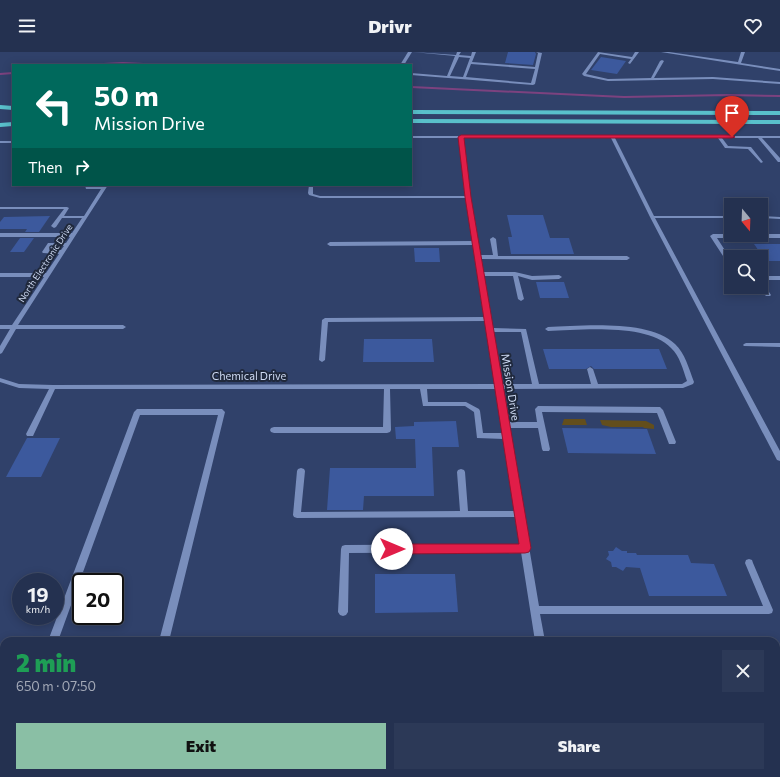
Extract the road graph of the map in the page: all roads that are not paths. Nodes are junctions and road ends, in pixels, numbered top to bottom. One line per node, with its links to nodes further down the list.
1 (410, 52): 14 (street)
2 (415, 52): 9 (street)
3 (474, 52): 10 (street)
4 (538, 52): 17 (street)
5 (600, 52): 11 (street); 22 (street)
6 (637, 52): 11 (street)
7 (664, 52): 16 (street)
8 (743, 52): 16 (street)
9 (458, 54): 10 (street); 20 (street)
10 (473, 57): 13 (street)
11 (633, 58): 15 (street)
12 (662, 61): 22 (street)
13 (470, 63): 17 (street); 21 (street)
14 (403, 64)
15 (630, 64)
16 (739, 64): 18 (street)
17 (536, 68): 21 (street)
18 (780, 70)
19 (412, 74): 20 (street)
20 (448, 77): 21 (street)
21 (464, 78)
22 (652, 79): 23 (street)
23 (780, 82)
24 (0, 107): 25 (highway)
25 (12, 108)
26 (0, 112): 27 (highway)
27 (12, 112)
28 (412, 112): 29 (highway)
29 (780, 113)
30 (0, 121): 31 (highway)
31 (12, 121)
32 (412, 122): 33 (highway)
33 (780, 122)
34 (12, 124): 35 (highway)
35 (0, 125)
36 (412, 137): 37 (street)
37 (461, 137): 38 (street); 49 (street, Mission Drive)
38 (612, 137): 39 (street); 53 (street)
39 (719, 137): 40 (street); 45 (street)
40 (759, 137): 41 (street); 44 (street)
41 (780, 137)
42 (0, 142): 43 (street)
43 (12, 142)
44 (780, 160)
45 (761, 162)
46 (87, 186): 48 (street)
47 (312, 186): 49 (street)
48 (105, 187): 52 (street, North Electronic Drive)
49 (468, 197): 62 (street, Mission Drive)
50 (0, 208): 51 (street)
51 (61, 217): 52 (street); 57 (street)
52 (85, 217): 59 (street, North Electronic Drive)
53 (652, 217): 54 (street); 103 (street)
54 (724, 217)
55 (768, 217): 56 (street)
56 (780, 218)
57 (54, 226)
58 (0, 235): 59 (street)
59 (74, 235): 64 (street, North Electronic Drive)
60 (780, 236): 66 (street)
61 (493, 239): 68 (street)
62 (476, 243): 63 (street); 67 (street, Mission Drive)
63 (330, 244)
64 (68, 245): 65 (street, North Electronic Drive); 65 (street)
65 (63, 252): 73 (street, North Electronic Drive)
66 (724, 253)
67 (478, 257): 68 (street); 70 (street, Mission Drive)
68 (496, 257): 69 (street)
69 (628, 258)
70 (481, 274): 71 (street); 78 (street, Mission Drive)
71 (515, 274): 74 (street); 77 (street)
72 (0, 275): 73 (street)
73 (48, 275): 80 (street, North Electronic Drive)
74 (559, 278)
75 (768, 278): 76 (street)
76 (780, 278)
77 (521, 299)
78 (488, 320): 83 (street, Mission Drive); 87 (street)
79 (0, 327): 80 (street)
80 (14, 327): 81 (street); 86 (street, North Electronic Drive)
81 (123, 327)
82 (548, 329): 94 (street, Chemical Drive)
83 (490, 330): 92 (street, Mission Drive); 93 (street)
84 (746, 345): 85 (street)
85 (780, 345)
86 (0, 352)
87 (322, 360)
88 (590, 369): 94 (street)
89 (0, 380): 95 (street, Chemical Drive)
90 (387, 386): 91 (street, Chemical Drive); 95 (street, Chemical Drive); 98 (street)
91 (424, 386): 92 (street, Chemical Drive); 100 (street)
92 (499, 386): 93 (street, Chemical Drive); 96 (street, Mission Drive)
93 (536, 386): 94 (street, Chemical Drive)
94 (595, 386)
95 (53, 387): 99 (street)
96 (505, 425): 97 (street); 100 (street, Mission Drive)
97 (541, 425): 101 (street); 102 (street)
98 (274, 430)
99 (30, 434)
100 (507, 436): 106 (street, Mission Drive)
101 (672, 442)
102 (546, 449)
103 (780, 458)
104 (302, 471): 107 (street)
105 (461, 472): 107 (street)
106 (520, 514): 107 (street); 108 (street, Mission Drive)
107 (464, 515)
108 (525, 548): 110 (street, Mission Drive); 111 (street)
109 (749, 563): 110 (street)
110 (535, 610): 114 (street, Mission Drive)
111 (343, 612)
112 (54, 637): 113 (street)
113 (165, 637)
114 (539, 637)

